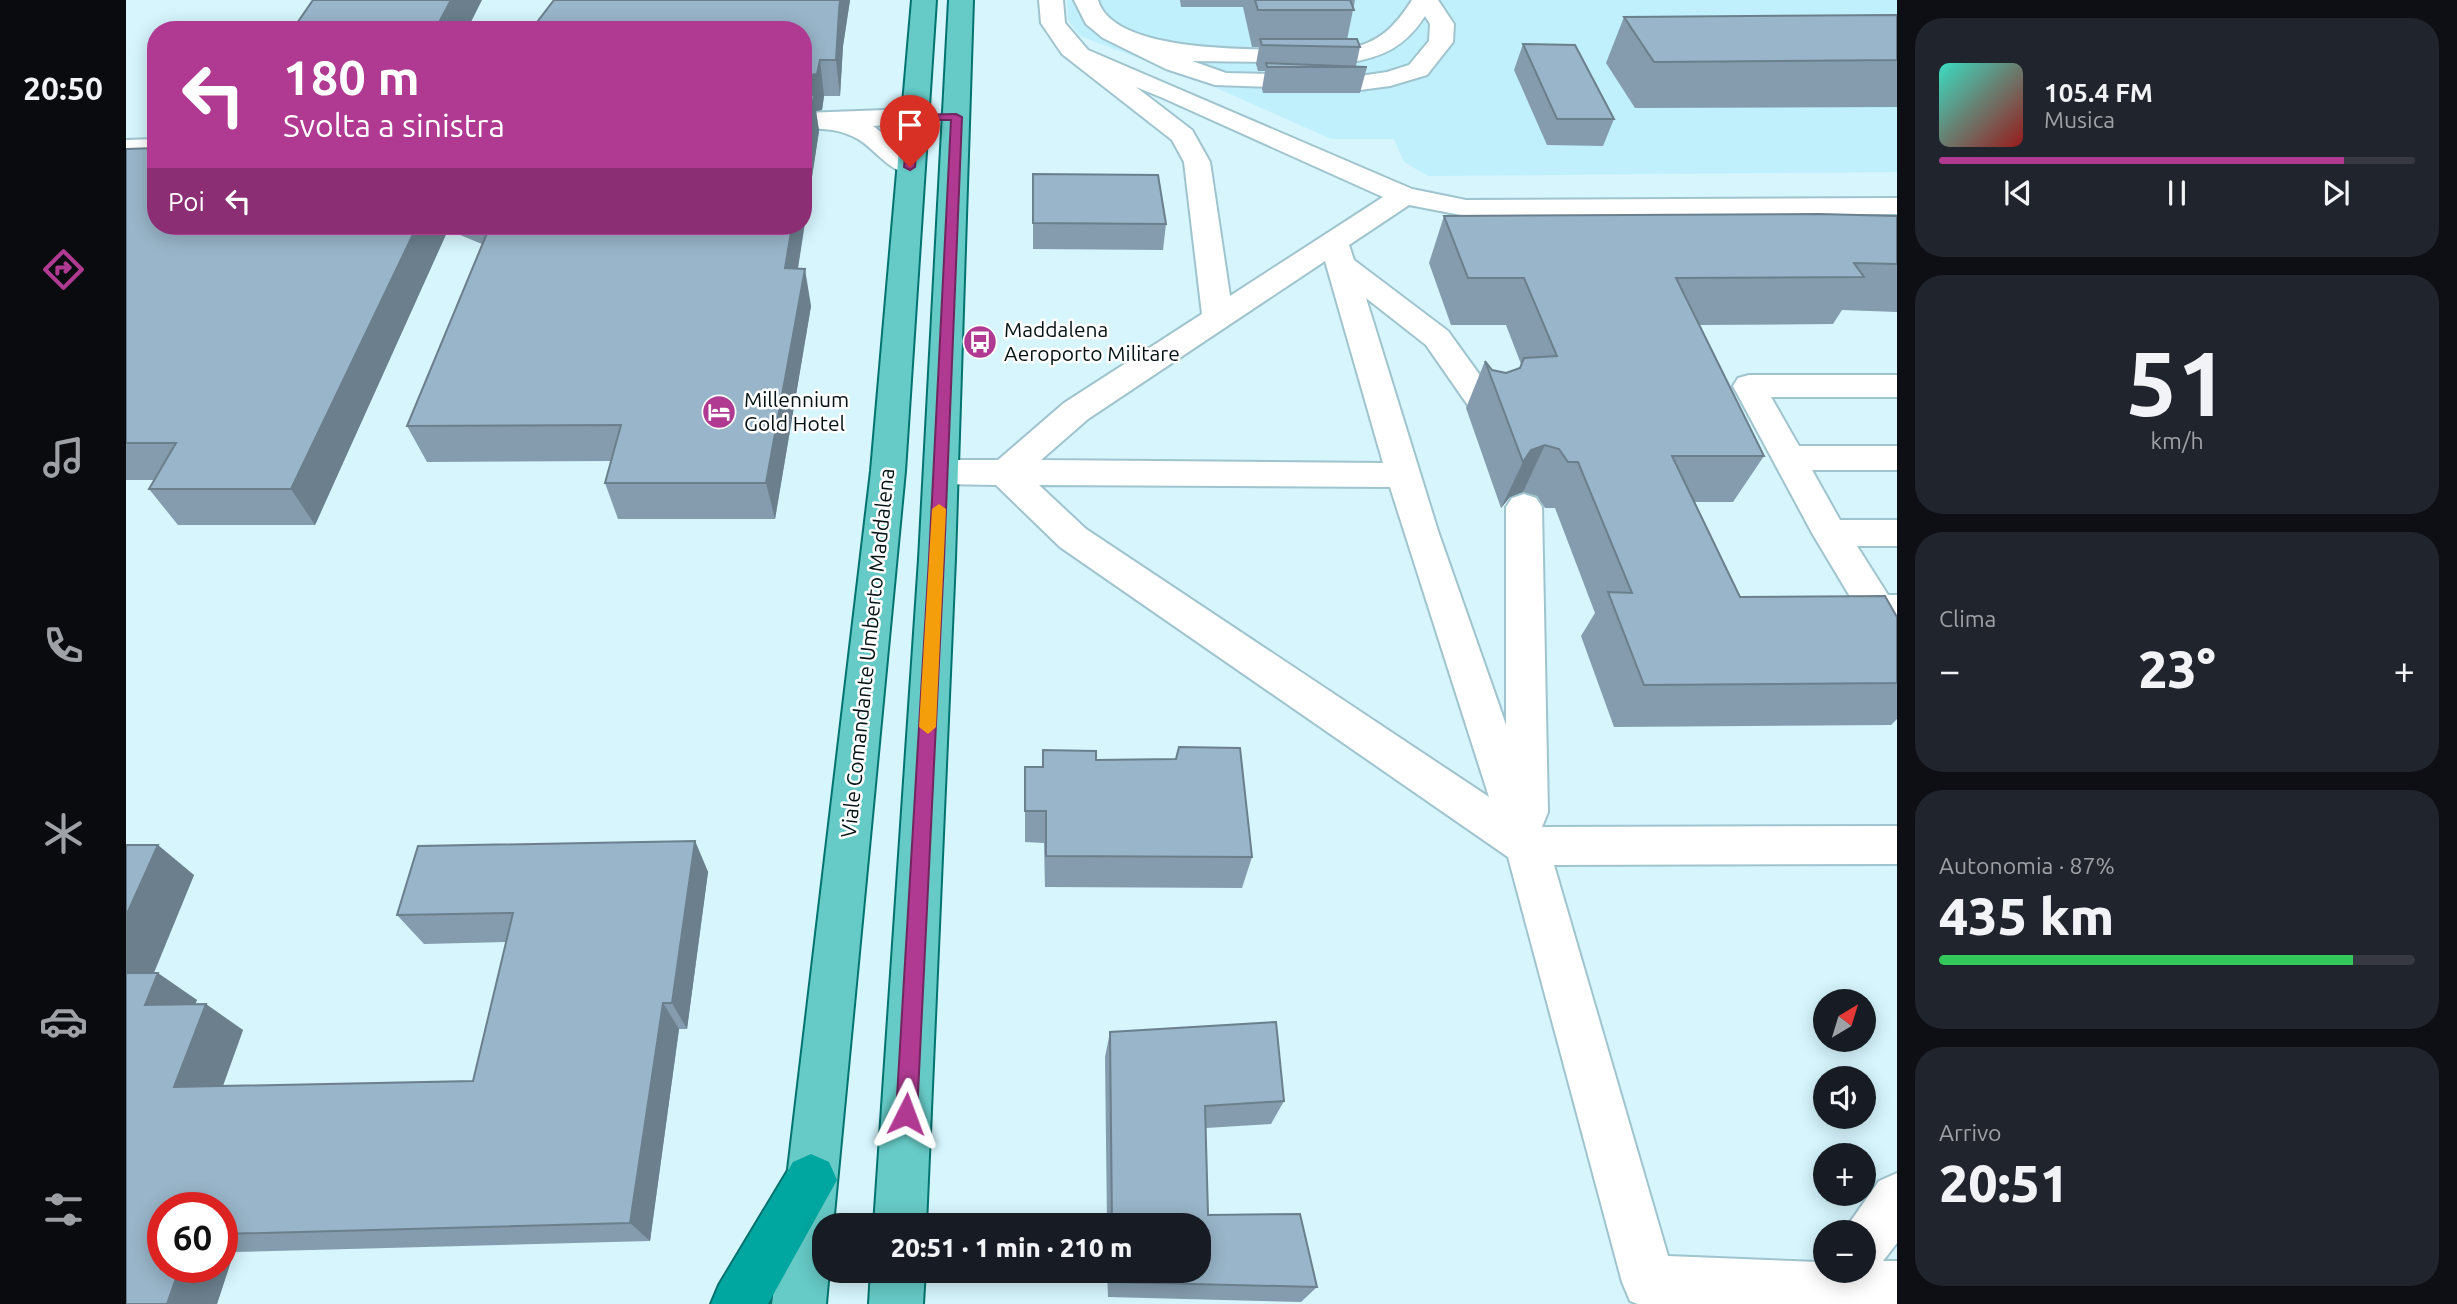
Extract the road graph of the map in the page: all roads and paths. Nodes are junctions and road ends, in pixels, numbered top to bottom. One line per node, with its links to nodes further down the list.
1 (924, 0): 12 (main road, Viale Comandante Umberto Maddalena)
2 (961, 0): 13 (main road)
3 (1051, 0): 9 (street)
4 (1086, 0): 7 (street)
5 (1425, 0): 6 (street); 10 (street)
6 (1406, 29): 8 (street); 10 (street)
7 (1111, 33): 8 (street); 11 (street)
8 (1182, 54): 11 (street)
9 (1081, 56): 19 (street); 22 (street)
10 (1418, 70): 11 (street)
11 (1224, 80)
12 (914, 117): 13 (main road); 14 (street); 18 (main road, Viale Comandante Umberto Maddalena)
13 (956, 117): 28 (main road)
14 (832, 120): 15 (street); 18 (street)
15 (812, 121)
16 (147, 147): 17 (street)
17 (126, 148)
18 (910, 167): 27 (main road, Viale Comandante Umberto Maddalena)
19 (1404, 196): 20 (street); 21 (street)
20 (1897, 206)
21 (1337, 253): 22 (street); 24 (street); 30 (street)
22 (1218, 318): 29 (street)
23 (1897, 386): 25 (street)
24 (1486, 406)
25 (1788, 458): 26 (street); 32 (street)
26 (1897, 458)
27 (888, 471): 28 (main road); 37 (main road, Viale Comandante Umberto Maddalena)
28 (941, 472): 29 (street); 39 (main road)
29 (1005, 473): 30 (street); 36 (street)
30 (1403, 475): 36 (street)
31 (1524, 507): 36 (street)
32 (1829, 533): 33 (street); 34 (street)
33 (1897, 533)
34 (1897, 610)
35 (1897, 845): 36 (street)
36 (1527, 846): 41 (street)
37 (811, 1180): 45 (highway); 46 (main road, Viale Comandante Umberto Maddalena)
38 (1897, 1199): 40 (street)
39 (901, 1213)
40 (1876, 1228)
41 (1813, 1280)
42 (897, 1283): 47 (main road)
43 (1860, 1283): 44 (street)
44 (1897, 1288)
45 (738, 1304)
46 (799, 1304)
47 (896, 1304)

